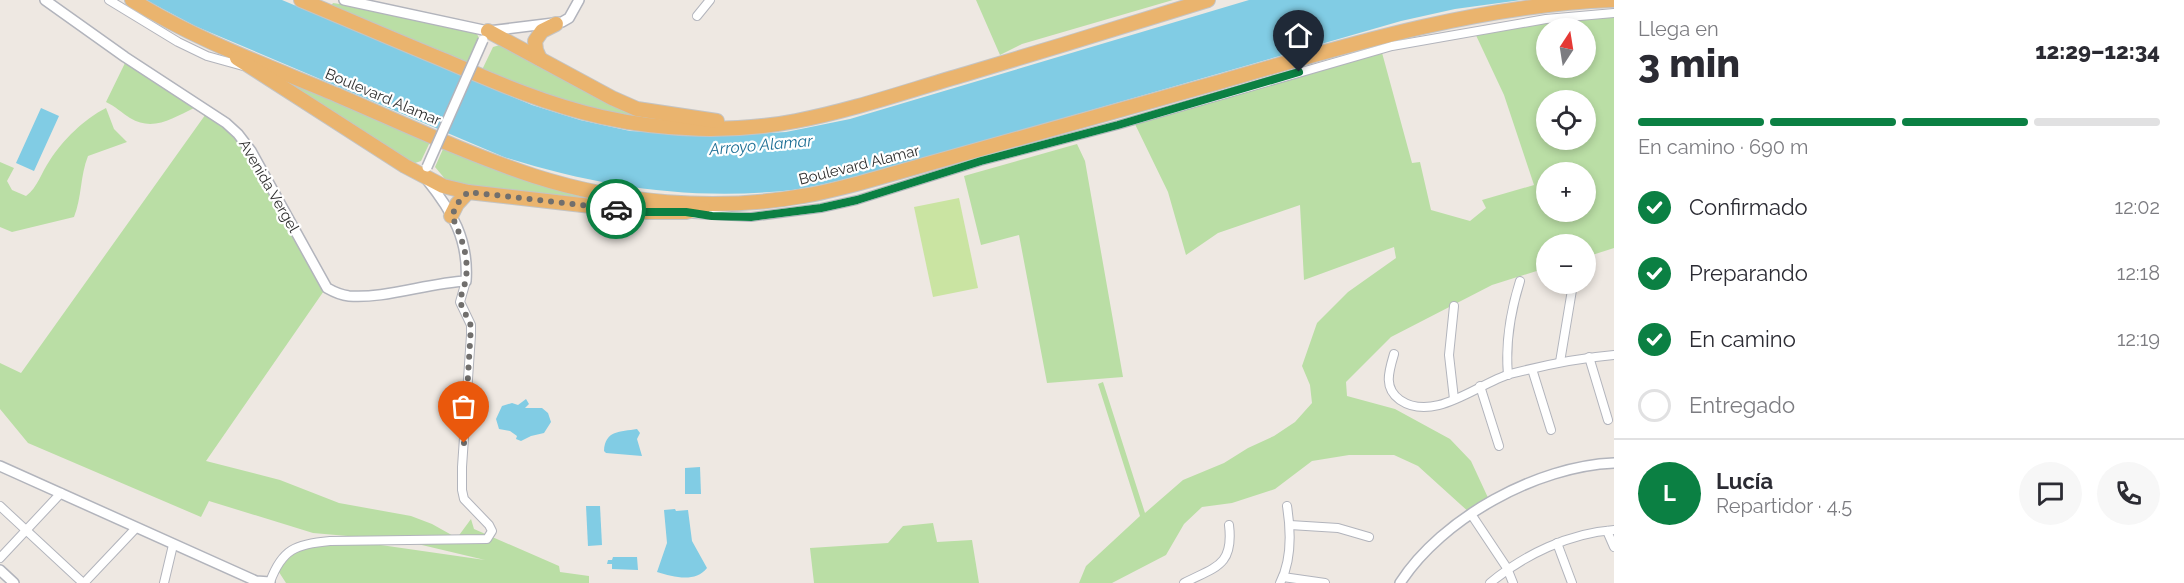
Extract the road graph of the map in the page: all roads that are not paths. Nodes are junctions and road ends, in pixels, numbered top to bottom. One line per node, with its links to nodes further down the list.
1 (45, 0): 25 (street, Avenida Vergel)
2 (109, 0): 18 (street)
3 (132, 0): 15 (highway, Boulevard Alamar)
4 (301, 0): 19 (highway)
5 (344, 0): 13 (street)
6 (579, 0): 12 (street)
7 (710, 0): 11 (street)
8 (1208, 0): 19 (highway)
9 (1613, 0): 14 (highway, Boulevard Alamar)
10 (1614, 13): 16 (street)
11 (697, 16)
12 (556, 24): 13 (street); 17 (highway)
13 (486, 36): 17 (highway); 20 (street, bridge)
14 (1357, 42): 16 (street); 22 (highway, Boulevard Alamar)
15 (218, 44): 18 (highway); 22 (highway, Boulevard Alamar)
16 (1392, 46): 23 (street)
17 (540, 59): 19 (highway)
18 (250, 68): 20 (highway)
19 (739, 128)
20 (426, 172): 21 (highway); 24 (street)
21 (468, 192): 23 (highway); 24 (highway)
22 (718, 203): 23 (highway)
23 (686, 212)
24 (452, 216): 25 (street)
25 (466, 281): 59 (street)
26 (1520, 281): 34 (street)
27 (1571, 294): 32 (street)
28 (1454, 306): 36 (street)
29 (1394, 354): 36 (street)
30 (1614, 355): 31 (street)
31 (1589, 357): 32 (street); 37 (street)
32 (1560, 362): 33 (street)
33 (1532, 369): 34 (street); 38 (street)
34 (1508, 375): 35 (street)
35 (1480, 386): 36 (street); 39 (street)
36 (1454, 399)
37 (1608, 420)
38 (1551, 430)
39 (1499, 446)
40 (1614, 463): 45 (street)
41 (0, 466): 42 (street)
42 (61, 494): 48 (street); 49 (street)
43 (0, 506): 49 (street)
44 (1287, 506): 47 (street)
45 (1471, 514): 56 (street); 65 (street)
46 (1229, 525): 63 (street)
47 (1290, 525): 51 (street); 58 (street)
48 (136, 528): 53 (street); 61 (street)
49 (26, 530): 55 (street); 61 (street)
50 (1611, 531): 52 (street); 54 (street)
51 (1368, 537)
52 (1557, 543): 56 (street); 68 (street)
53 (174, 545): 59 (street); 62 (street)
54 (1614, 547)
55 (0, 558)
56 (1508, 568): 66 (street); 67 (street)
57 (0, 570): 60 (street)
58 (1281, 580): 64 (street)
59 (270, 582)
60 (14, 583)
61 (83, 583)
62 (164, 583)
63 (1184, 583)
64 (1325, 583)
65 (1400, 583)
66 (1490, 583)
67 (1513, 583)
68 (1572, 583)

